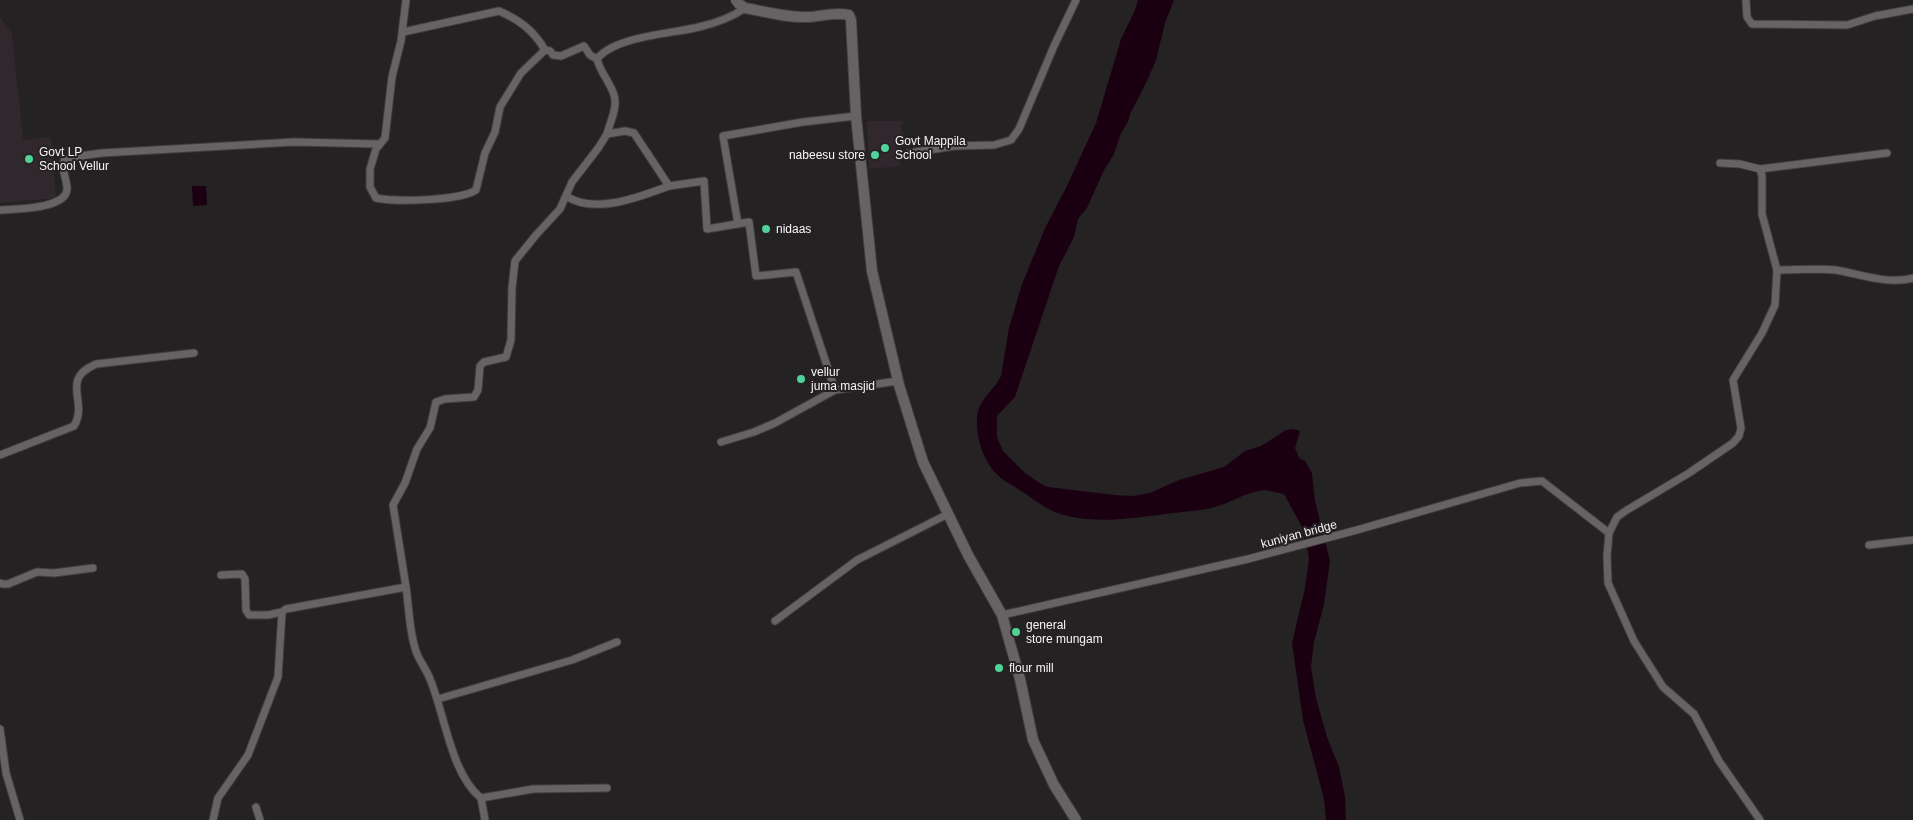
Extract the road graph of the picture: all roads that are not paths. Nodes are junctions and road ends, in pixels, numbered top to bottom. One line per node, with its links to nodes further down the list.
1 (406, 0): 7 (street)
2 (736, 0): 5 (main road)
3 (1076, 0): 13 (street)
4 (1746, 0): 6 (street)
5 (746, 8): 9 (street); 10 (main road)
6 (1913, 9)
7 (403, 32): 8 (street); 12 (street)
8 (545, 50): 9 (street); 12 (street)
9 (597, 59): 11 (street)
10 (856, 116): 20 (street); 24 (main road)
11 (607, 134): 17 (street); 18 (street)
12 (380, 144): 19 (street)
13 (909, 153)
14 (1887, 154): 16 (street)
15 (1720, 163): 16 (street)
16 (1760, 169): 21 (street)
17 (669, 186): 18 (street); 20 (street)
18 (566, 196): 35 (street)
19 (0, 210)
20 (738, 224): 25 (street)
21 (1777, 270): 22 (street); 29 (street)
22 (1913, 278)
23 (194, 353): 27 (street)
24 (898, 382): 25 (street); 28 (main road)
25 (835, 390): 26 (street)
26 (721, 442)
27 (0, 455)
28 (948, 514): 37 (main road); 38 (street)
29 (1610, 533): 37 (street, kuniyan bridge); 50 (street)
30 (1913, 540): 31 (street)
31 (1869, 545)
32 (93, 568): 34 (street)
33 (221, 575): 36 (street)
34 (0, 582)
35 (406, 587): 36 (street); 40 (street)
36 (282, 612): 46 (street)
37 (1002, 614): 49 (main road)
38 (776, 622)
39 (617, 642): 40 (street)
40 (438, 699): 43 (street)
41 (0, 732): 45 (street)
42 (607, 788): 43 (street)
43 (481, 798): 48 (street)
44 (256, 807): 47 (street)
45 (20, 820)
46 (213, 820)
47 (260, 820)
48 (485, 820)
49 (1076, 820)
50 (1760, 820)

